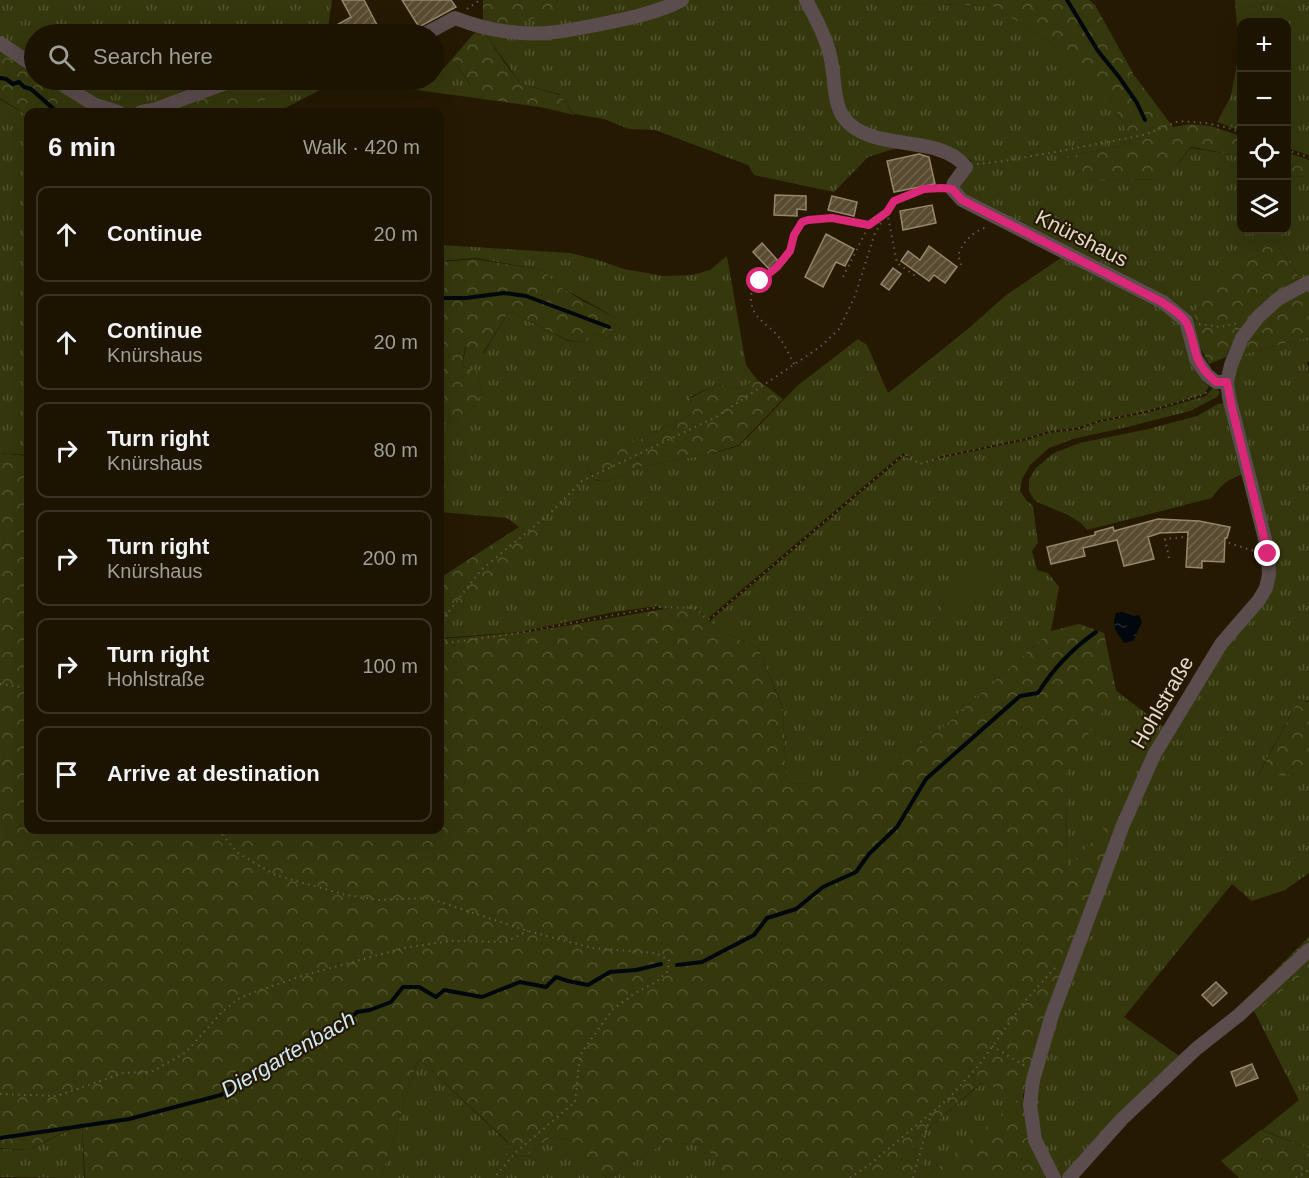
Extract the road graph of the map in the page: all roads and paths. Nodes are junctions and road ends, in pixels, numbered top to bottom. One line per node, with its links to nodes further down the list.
1 (682, 0): 3 (street)
2 (806, 0): 13 (street)
3 (442, 24)
4 (0, 44): 5 (street)
5 (24, 60)
6 (71, 90): 8 (street)
7 (207, 90): 9 (street)
8 (105, 108)
9 (159, 108)
10 (1237, 131): 13 (path)
11 (1291, 151): 12 (path)
12 (1309, 157)
13 (965, 165): 14 (street)
14 (952, 189): 15 (path); 16 (street, Knürshaus)
15 (887, 212): 17 (path); 20 (path); 24 (path)
16 (1004, 222): 18 (path); 23 (street, Knürshaus)
17 (869, 225): 19 (path); 24 (path)
18 (961, 265)
19 (843, 277)
20 (918, 279)
21 (1309, 282): 22 (street, Hohlstraße)
22 (1258, 317): 23 (path); 25 (street, Hohlstraße)
23 (1186, 321): 25 (street)
24 (794, 364): 28 (path)
25 (1227, 382): 26 (street, Hohlstraße); 29 (path)
26 (1268, 554): 27 (path); 37 (street, Hohlstraße)
27 (1169, 558)
28 (444, 620)
29 (444, 643)
30 (0, 684): 31 (path)
31 (24, 687)
32 (221, 834): 33 (path)
33 (528, 931): 38 (path); 41 (path)
34 (1309, 950): 45 (street)
35 (1056, 968): 36 (path)
36 (992, 1046): 37 (path); 39 (path)
37 (1036, 1071): 44 (street, Hohlstraße)
38 (0, 1094)
39 (931, 1114): 42 (path); 43 (path)
40 (1309, 1170): 46 (path)
41 (494, 1178)
42 (850, 1178)
43 (914, 1178)
44 (1054, 1178)
45 (1069, 1178)
46 (1296, 1178)

